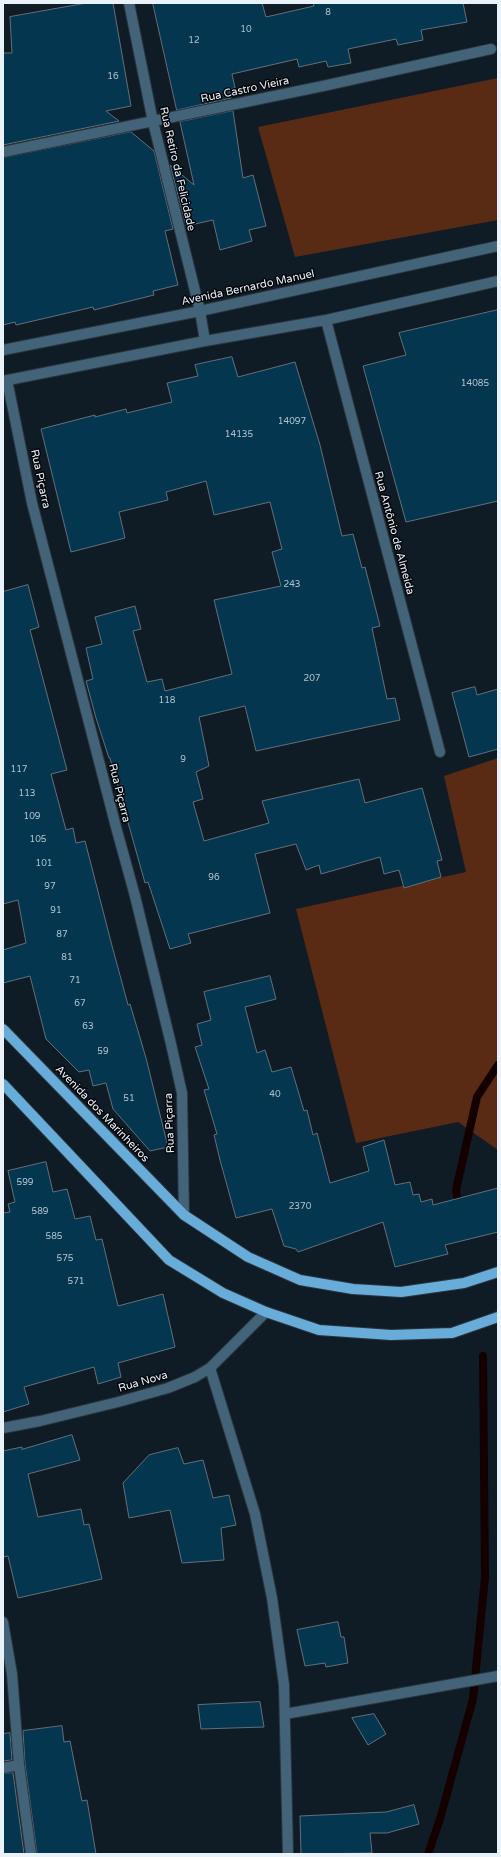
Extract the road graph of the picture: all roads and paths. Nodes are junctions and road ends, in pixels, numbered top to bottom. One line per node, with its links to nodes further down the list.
1 (129, 3): 3 (street, Rua Retiro da Felicidade)
2 (491, 49): 3 (street, Rua Castro Vieira)
3 (153, 122): 4 (street, Rua Castro Vieira); 7 (street, Rua Retiro da Felicidade)
4 (3, 152)
5 (498, 246): 7 (street, Avenida Bernardo Manuel)
6 (498, 280): 8 (street)
7 (200, 311): 9 (street, Rua Retiro da Felicidade); 10 (street, Avenida Bernardo Manuel)
8 (326, 320): 9 (street); 12 (street, Rua Antônio de Almeida)
9 (205, 341): 11 (street)
10 (3, 350)
11 (5, 380): 15 (street, Rua Piçarra)
12 (440, 752)
13 (3, 1029): 15 (main road, Avenida dos Marinheiros)
14 (3, 1084): 17 (main road)
15 (184, 1215): 16 (main road, Avenida dos Marinheiros)
16 (498, 1272)
17 (266, 1312): 18 (main road); 19 (street, Rua Nova)
18 (498, 1317)
19 (210, 1368): 20 (street, Rua Nova); 23 (street)
20 (3, 1428)
21 (3, 1622): 24 (street)
22 (498, 1676): 23 (street)
23 (285, 1714): 27 (street)
24 (19, 1765): 25 (street); 26 (street)
25 (3, 1768)
26 (31, 1854)
27 (288, 1854)

